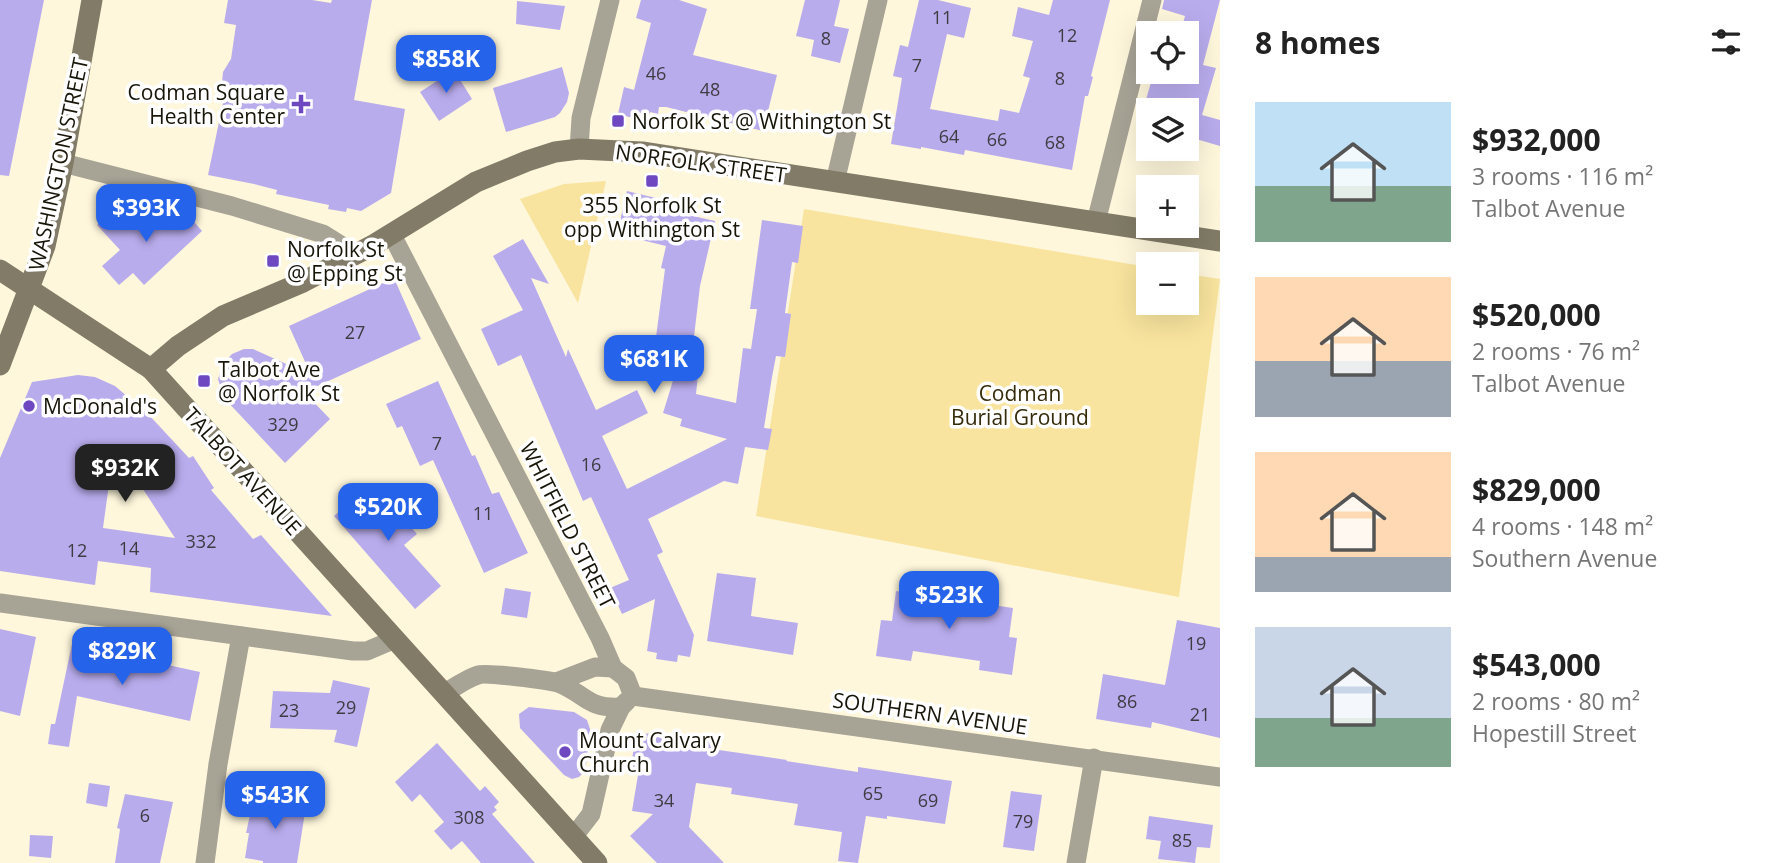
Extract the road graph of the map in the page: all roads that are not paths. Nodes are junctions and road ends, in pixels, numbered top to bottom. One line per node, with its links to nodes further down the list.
1 (92, 0): 6 (main road, WASHINGTON STREET)
2 (610, 0): 5 (street)
3 (878, 0): 7 (street)
4 (1152, 0): 8 (street)
5 (579, 149): 7 (main road, NORFOLK STREET); 9 (main road, NORFOLK STREET)
6 (63, 163): 11 (street); 13 (main road, WASHINGTON STREET)
7 (835, 182): 8 (main road, NORFOLK STREET)
8 (1096, 222): 10 (main road, NORFOLK STREET)
9 (392, 235): 11 (main road, NORFOLK STREET); 19 (street, WHITFIELD STREET)
10 (1220, 241)
11 (355, 254): 15 (main road, NORFOLK STREET)
12 (0, 270): 13 (main road, TALBOT AVENUE)
13 (30, 289): 14 (main road, WASHINGTON STREET); 15 (main road, TALBOT AVENUE)
14 (0, 365)
15 (151, 369): 18 (main road, TALBOT AVENUE)
16 (0, 603): 17 (street)
17 (240, 636): 18 (street); 26 (street)
18 (395, 639): 21 (main road, TALBOT AVENUE)
19 (613, 668): 20 (street, SOUTHERN AVENUE); 22 (street, WHITFIELD STREET)
20 (556, 682): 21 (street, SOUTHERN AVENUE); 22 (street, SOUTHERN AVENUE)
21 (445, 693): 25 (main road, TALBOT AVENUE)
22 (627, 702): 23 (street, SOUTHERN AVENUE); 25 (street)
23 (1094, 758): 24 (street, SOUTHERN AVENUE); 28 (street)
24 (1220, 777)
25 (574, 836): 27 (main road, TALBOT AVENUE)
26 (205, 863)
27 (597, 863)
28 (1076, 863)

